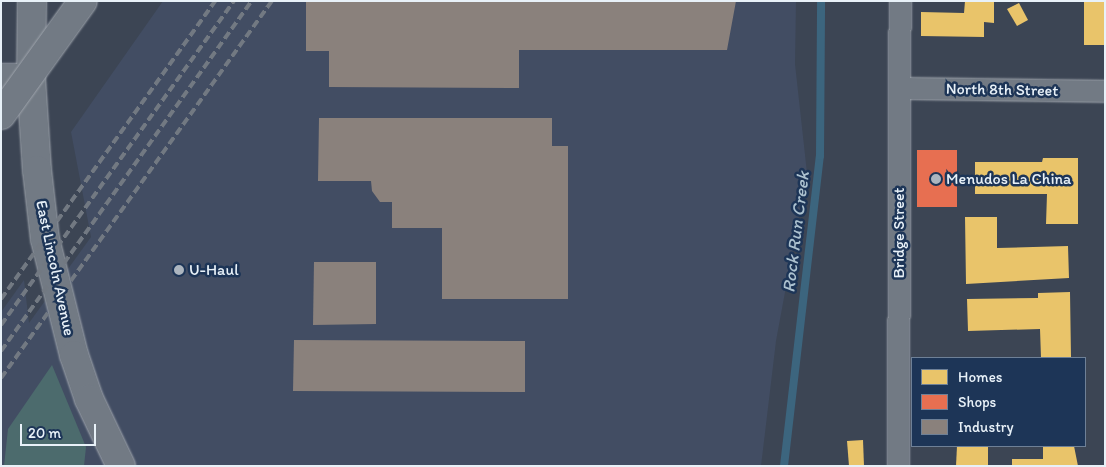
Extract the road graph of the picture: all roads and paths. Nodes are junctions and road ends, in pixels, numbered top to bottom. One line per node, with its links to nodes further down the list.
1 (32, 1): 5 (main road, East Lincoln Avenue)
2 (83, 1): 8 (main road, bridge)
3 (900, 1): 6 (street, Bridge Street)
4 (1, 78): 5 (main road)
5 (31, 78): 9 (main road, East Lincoln Avenue)
6 (900, 88): 7 (street, North 8th Street); 10 (street, Bridge Street)
7 (1105, 91)
8 (1, 115)
9 (121, 466)
10 (898, 466)

